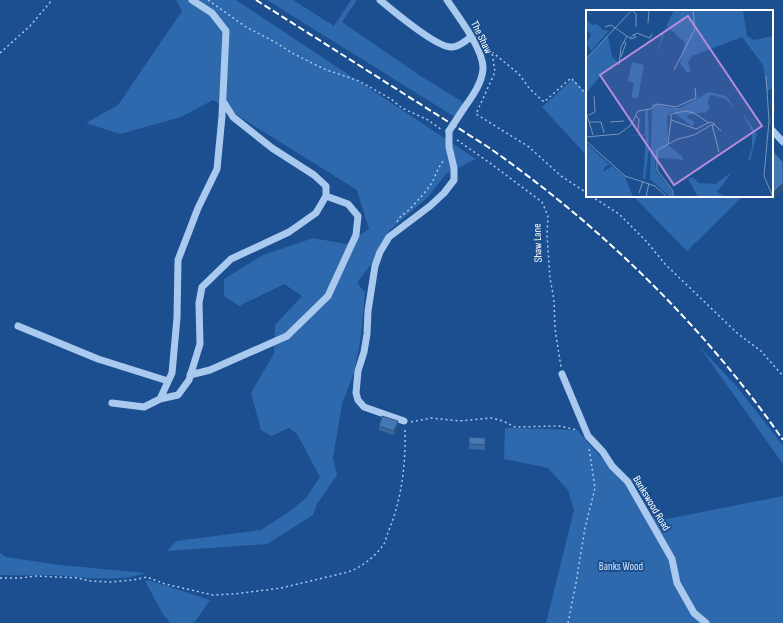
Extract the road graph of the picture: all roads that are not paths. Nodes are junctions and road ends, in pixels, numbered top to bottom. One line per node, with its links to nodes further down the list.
1 (192, 0): 5 (street)
2 (380, 0): 4 (street)
3 (447, 0): 4 (street, The Shaw)
4 (472, 39): 15 (street, The Shaw, bridge)
5 (223, 101): 8 (street); 12 (street)
6 (773, 131): 7 (street)
7 (783, 142)
8 (326, 196): 11 (street); 11 (street)
9 (18, 326): 12 (street)
10 (562, 374): 16 (street, Bankswood Road)
11 (190, 375): 13 (street)
12 (168, 381): 13 (street)
13 (160, 399): 14 (street)
14 (112, 403)
15 (404, 421)
16 (706, 623)

